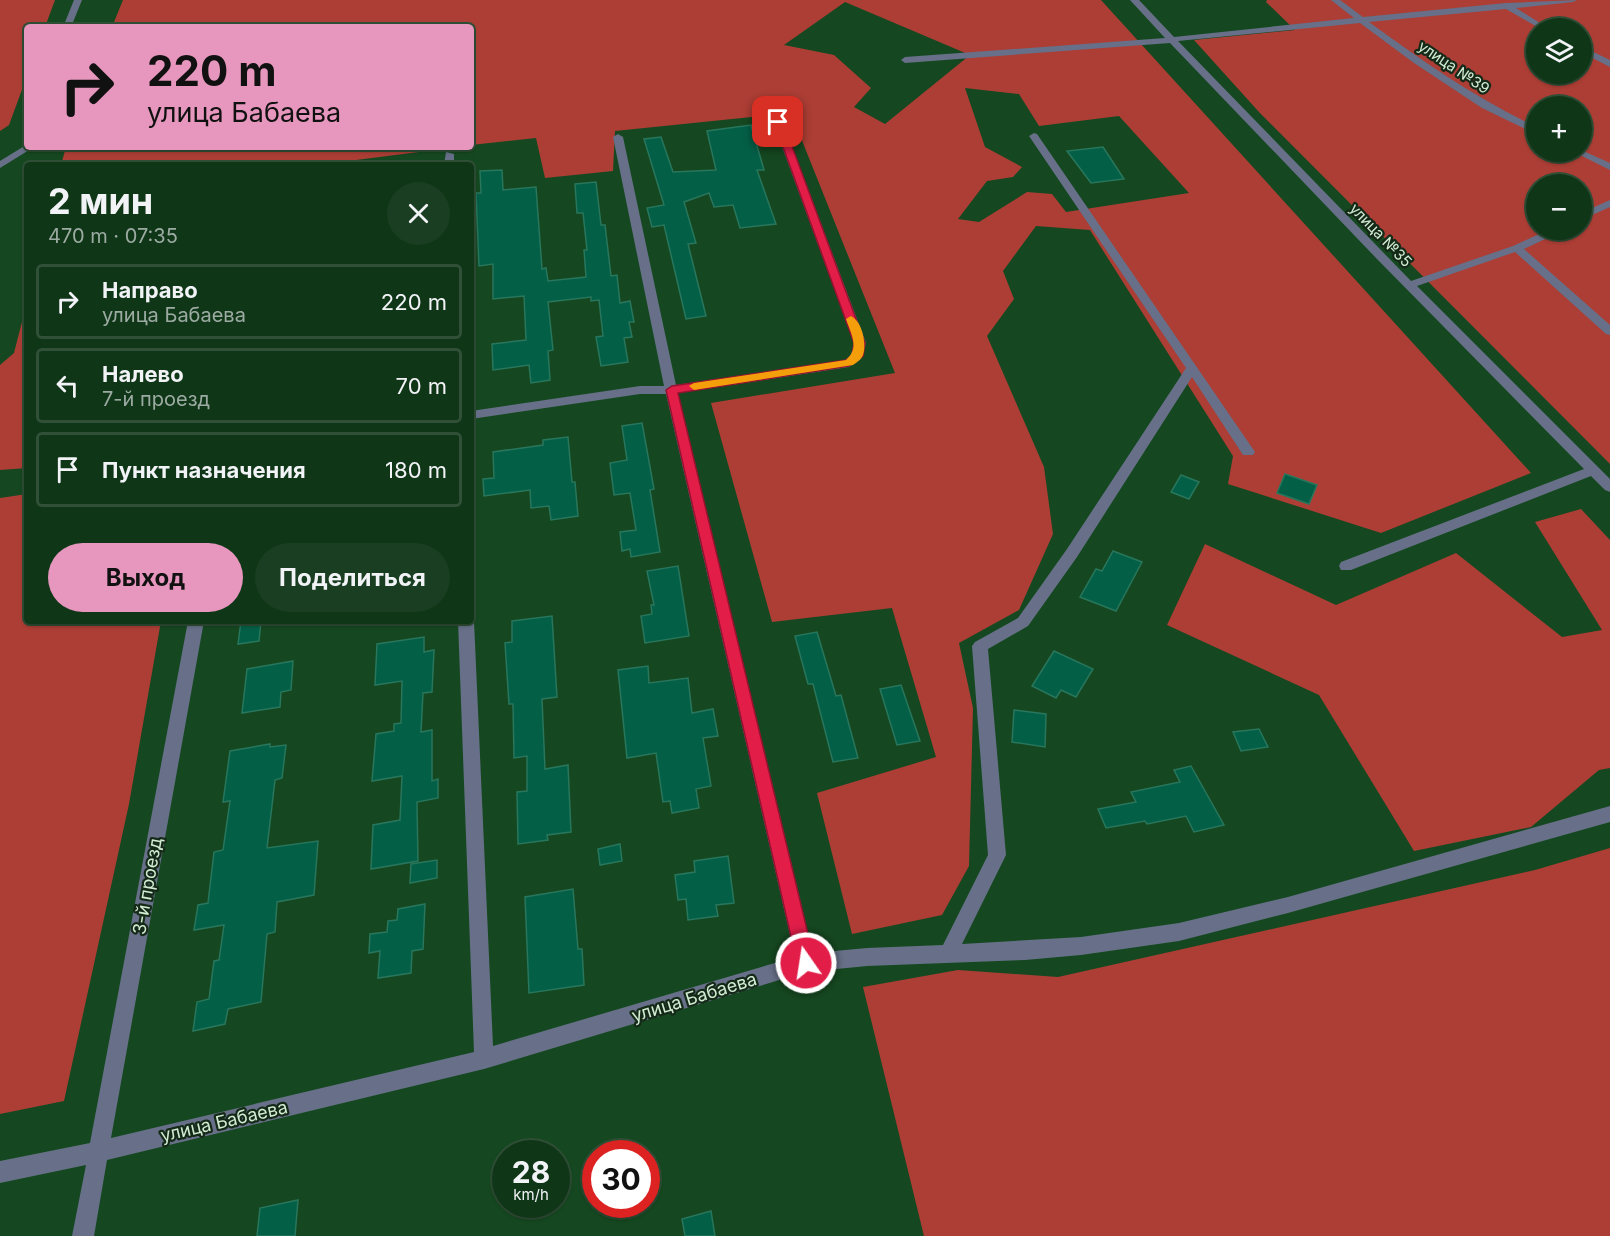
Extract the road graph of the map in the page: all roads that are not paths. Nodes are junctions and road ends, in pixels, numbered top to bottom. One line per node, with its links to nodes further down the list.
1 (78, 0): 9 (street)
2 (1134, 0): 10 (street, улица №35)
3 (1335, 0): 8 (street, улица №39)
4 (1498, 0): 6 (street)
5 (1573, 0): 6 (street)
6 (1508, 7): 7 (street); 8 (street)
7 (1527, 18)
8 (1362, 20): 10 (street); 15 (street, улица №39)
9 (68, 24)
10 (1170, 40): 12 (street); 26 (street, улица №35)
11 (1592, 55): 13 (street)
12 (905, 60)
13 (1610, 64)
14 (778, 122): 29 (street)
15 (1526, 126)
16 (1034, 136): 28 (street)
17 (618, 137): 29 (street)
18 (24, 150): 20 (street)
19 (1592, 158): 21 (street)
20 (0, 165)
21 (1610, 167)
22 (1610, 203): 23 (street)
23 (1592, 212)
24 (1534, 240): 25 (street)
25 (1517, 248): 26 (street); 27 (street)
26 (1409, 285): 32 (street, улица №35)
27 (1610, 331)
28 (1192, 368): 31 (street); 38 (street)
29 (672, 390): 30 (street); 39 (street)
30 (474, 415)
31 (1248, 452)
32 (1593, 470): 33 (street, улица №35); 34 (street)
33 (1610, 487)
34 (1346, 566)
35 (195, 624): 41 (street, 3-й проезд)
36 (465, 624): 40 (street)
37 (1610, 814): 38 (street, улица Бабаева)
38 (948, 954): 39 (street, улица Бабаева)
39 (806, 963): 40 (street, улица Бабаева)
40 (483, 1059): 41 (street, улица Бабаева)
41 (98, 1152): 42 (street, улица Бабаева); 43 (street, 3-й проезд)
42 (0, 1172)
43 (83, 1236)

